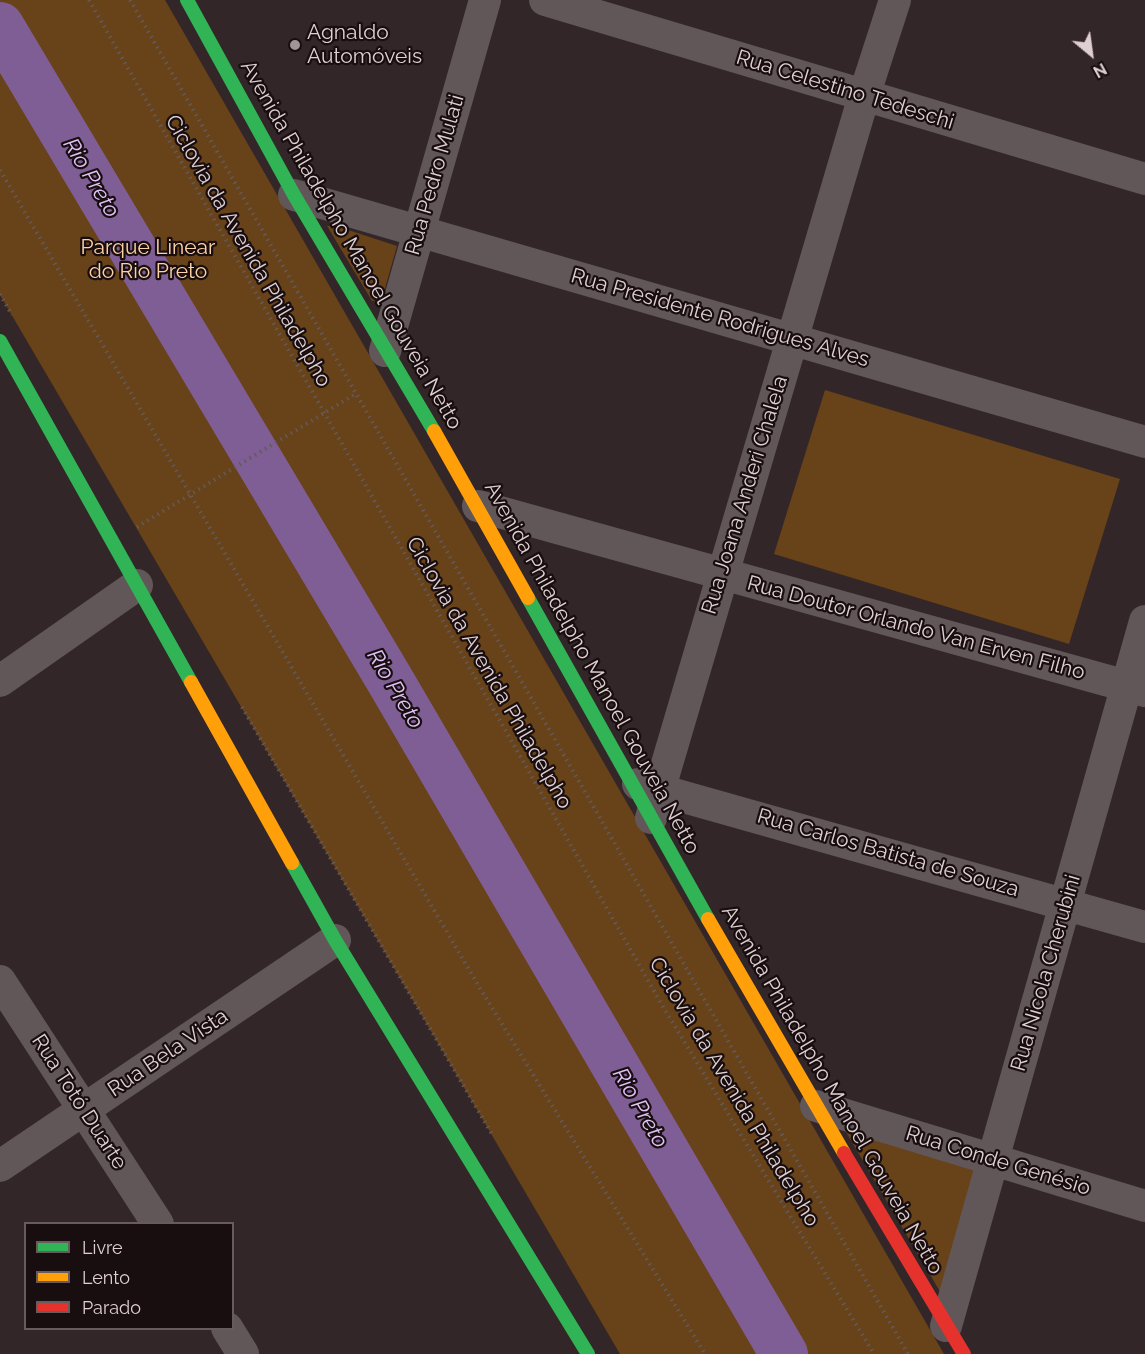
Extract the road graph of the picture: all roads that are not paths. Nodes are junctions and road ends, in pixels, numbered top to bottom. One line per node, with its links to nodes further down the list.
1 (187, 0): 7 (main road, Avenida Philadelpho Manoel Gouveia Netto)
2 (485, 0): 8 (street, Rua Pedro Mulati)
3 (544, 0): 5 (street, Rua Celestino Tedeschi)
4 (895, 0): 5 (street, Rua Joana Anderi Chalela)
5 (864, 96): 6 (street, Rua Celestino Tedeschi); 9 (street, Rua Joana Anderi Chalela)
6 (1145, 179)
7 (294, 195): 8 (street, Rua Presidente Rodrigues Alves); 10 (main road, Avenida Philadelpho Manoel Gouveia Netto)
8 (419, 231): 9 (street, Rua Presidente Rodrigues Alves); 10 (street, Rua Pedro Mulati)
9 (791, 338): 12 (street, Rua Presidente Rodrigues Alves); 14 (street, Rua Joana Anderi Chalela)
10 (385, 351): 13 (main road, Avenida Philadelpho Manoel Gouveia Netto)
11 (4, 356): 15 (main road)
12 (1145, 442)
13 (478, 506): 14 (street, Rua Doutor Orlando Van Erven Filho); 19 (main road, Avenida Philadelpho Manoel Gouveia Netto)
14 (721, 575): 18 (street, Rua Doutor Orlando Van Erven Filho); 19 (street, Rua Joana Anderi Chalela)
15 (137, 585): 17 (street); 22 (main road)
16 (1145, 621): 18 (street, Rua Nicola Cherubini)
17 (0, 681)
18 (1136, 688): 20 (street, Rua Nicola Cherubini)
19 (646, 797): 20 (street, Rua Carlos Batista de Souza); 24 (main road, Avenida Philadelpho Manoel Gouveia Netto)
20 (1065, 903): 21 (street, Rua Carlos Batista de Souza); 26 (street, Rua Nicola Cherubini)
21 (1145, 927)
22 (335, 940): 25 (street, Rua Bela Vista); 33 (main road)
23 (0, 981): 25 (street, Rua Totó Duarte)
24 (816, 1106): 26 (street, Rua Conde Genésio); 30 (main road, Avenida Philadelpho Manoel Gouveia Netto)
25 (84, 1110): 27 (street, Rua Bela Vista); 29 (street, Rua Totó Duarte)
26 (993, 1160): 28 (street, Rua Conde Genésio); 30 (street, Rua Nicola Cherubini)
27 (0, 1166)
28 (1145, 1206)
29 (157, 1222)
30 (946, 1326): 34 (main road, Avenida Philadelpho Manoel Gouveia Netto)
31 (228, 1330): 32 (street)
32 (243, 1354)
33 (588, 1354)
34 (964, 1354)

